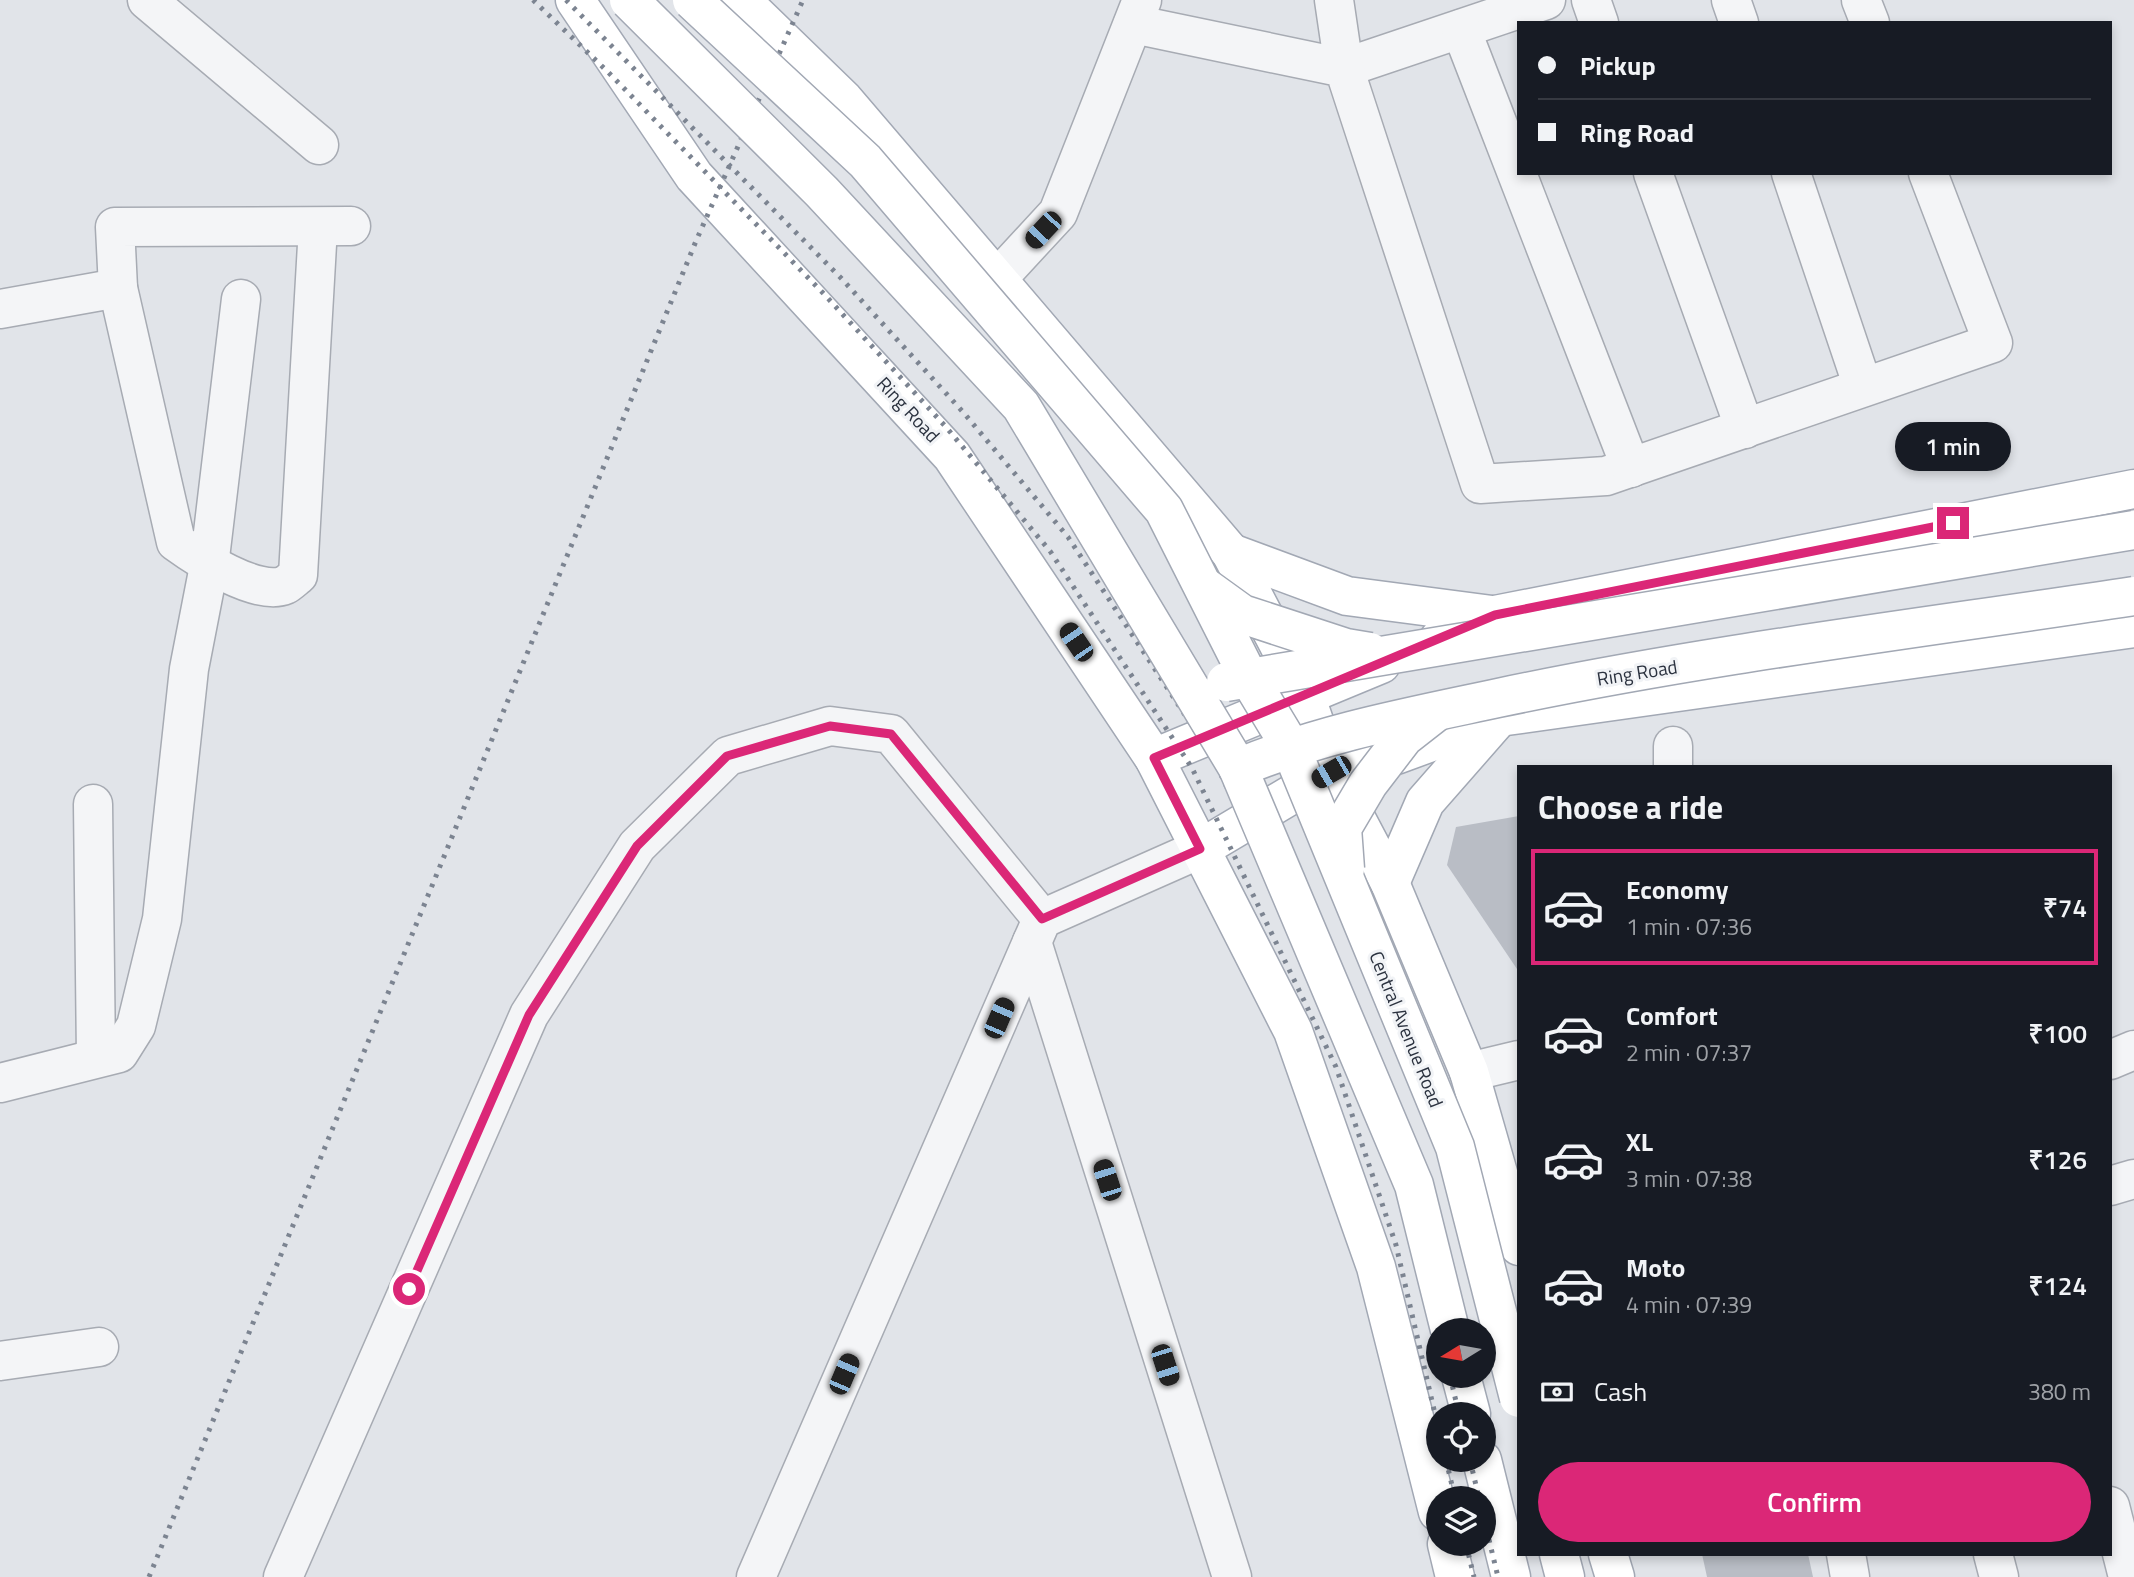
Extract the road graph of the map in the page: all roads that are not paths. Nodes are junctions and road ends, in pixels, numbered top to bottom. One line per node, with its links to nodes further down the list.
1 (147, 0): 17 (street)
2 (575, 0): 45 (main road, Ring Road)
3 (628, 0): 40 (main road, bridge)
4 (692, 0): 34 (main road, bridge)
5 (741, 0): 23 (main road, Central Avenue Road)
6 (1334, 0): 16 (street)
7 (1546, 0): 15 (street)
8 (1591, 0): 12 (street)
9 (1731, 0): 13 (street)
10 (1861, 0): 14 (street)
11 (1138, 12): 16 (street); 23 (street)
12 (1598, 21)
13 (1738, 21)
14 (1869, 21)
15 (1461, 29): 16 (street); 18 (street)
16 (1345, 68): 29 (street)
17 (319, 145)
18 (1517, 174)
19 (1518, 175): 29 (street)
20 (1654, 175): 28 (street)
21 (1792, 175): 27 (street)
22 (1929, 175): 27 (street)
23 (998, 279): 32 (main road, Central Avenue Road)
24 (118, 288): 26 (street); 33 (street); 33 (street)
25 (242, 299): 33 (street)
26 (0, 309)
27 (1863, 387): 28 (street)
28 (1745, 429): 29 (street)
29 (1631, 468)
30 (2134, 489): 36 (main road)
31 (2134, 530): 38 (main road, bridge)
32 (1231, 553): 36 (main road); 41 (main road, Central Avenue Road)
33 (209, 566): 54 (street)
34 (1204, 587): 38 (main road, bridge); 39 (main road, bridge)
35 (2134, 596): 42 (main road, Ring Road, bridge)
36 (1495, 615): 41 (main road)
37 (2134, 628): 43 (main road, Ring Road)
38 (1392, 656): 39 (main road, bridge)
39 (1250, 678): 40 (main road, bridge); 44 (main road, Central Avenue Road, bridge)
40 (1193, 689): 46 (main road, bridge)
41 (1305, 695): 45 (main road); 47 (main road, Central Avenue Road)
42 (1438, 711): 44 (main road, Ring Road, bridge); 51 (main road, bridge)
43 (1499, 717): 47 (main road, Ring Road); 50 (main road)
44 (1290, 746): 46 (main road, Ring Road, bridge); 51 (main road, Central Avenue Road, bridge)
45 (1154, 758): 49 (main road, Ring Road)
46 (1238, 768): 62 (main road, bridge)
47 (1331, 772): 49 (main road, Ring Road); 50 (main road, Central Avenue Road)
48 (93, 804): 54 (street)
49 (1200, 849): 52 (street); 67 (main road, Ring Road)
50 (1390, 883): 57 (main road, Central Avenue Road)
51 (1346, 886): 65 (main road, Central Avenue Road, bridge)
52 (1037, 931): 74 (street); 75 (street); 76 (street)
53 (2134, 1050): 55 (street)
54 (96, 1058): 58 (street)
55 (2112, 1059)
56 (1517, 1060): 57 (street)
57 (1469, 1072): 61 (main road, Central Avenue Road)
58 (0, 1083)
59 (2134, 1179): 60 (street)
60 (2112, 1185)
61 (1517, 1239)
62 (1447, 1318)
63 (99, 1347): 64 (street)
64 (0, 1361)
65 (1517, 1390)
66 (1485, 1472): 78 (main road)
67 (1431, 1486)
68 (2112, 1514): 83 (street)
69 (1450, 1556): 77 (main road)
70 (1560, 1556): 79 (main road)
71 (1609, 1556): 80 (main road)
72 (1846, 1556): 81 (street)
73 (1994, 1556): 82 (street)
74 (283, 1577)
75 (756, 1577)
76 (1232, 1577)
77 (1455, 1577)
78 (1511, 1577)
79 (1565, 1577)
80 (1615, 1577)
81 (1850, 1577)
82 (1999, 1577)
83 (2128, 1577)

